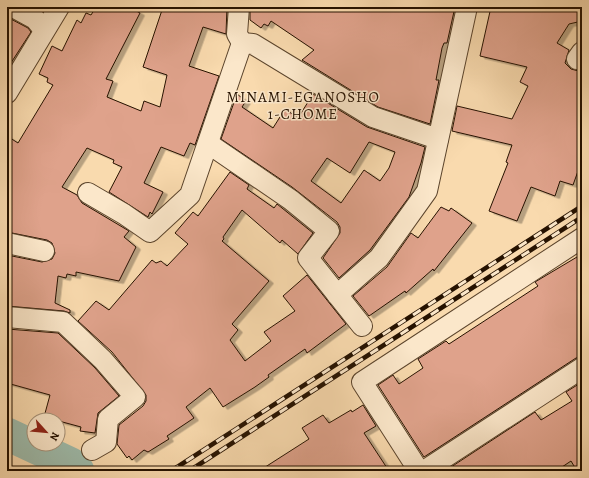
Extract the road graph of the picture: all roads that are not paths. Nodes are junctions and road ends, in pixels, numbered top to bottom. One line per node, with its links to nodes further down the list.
1 (13, 7): 5 (street)
2 (59, 7): 5 (street)
3 (239, 7): 6 (street)
4 (468, 7): 8 (street)
5 (44, 30): 7 (street)
6 (242, 43): 8 (street); 9 (street)
7 (7, 93)
8 (438, 138): 14 (street)
9 (209, 144): 10 (street); 14 (street)
10 (88, 193)
11 (582, 238): 19 (street)
12 (7, 244): 13 (street)
13 (44, 251)
14 (337, 295): 16 (street)
15 (7, 317): 18 (street)
16 (362, 326)
17 (582, 368): 20 (street)
18 (92, 450)
19 (419, 471)
20 (424, 471)

